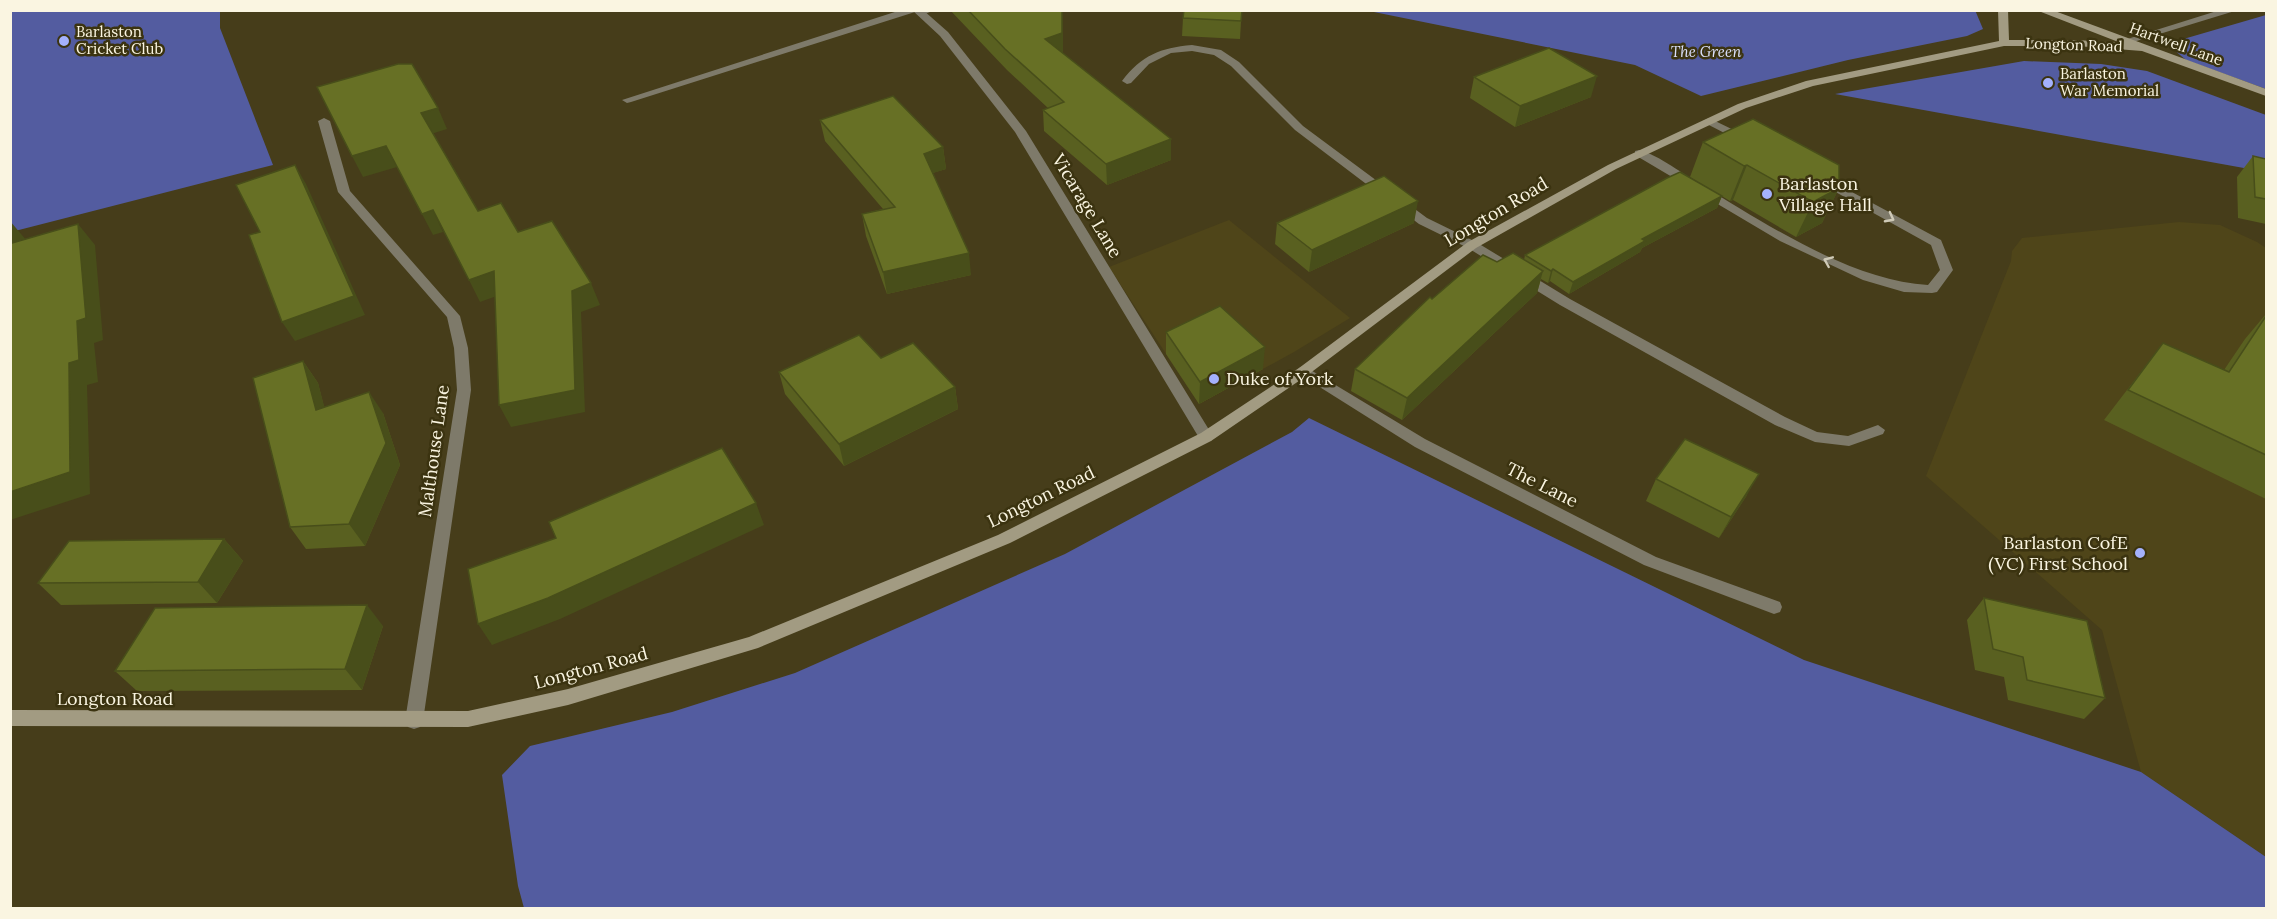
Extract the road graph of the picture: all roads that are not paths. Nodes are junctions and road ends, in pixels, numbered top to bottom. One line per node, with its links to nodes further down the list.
1 (2003, 10): 6 (street, Longton Road)
2 (2041, 10): 5 (street, Hartwell Lane)
3 (2233, 10): 5 (street)
4 (920, 11): 10 (street); 19 (street, Vicarage Lane)
5 (2126, 41): 7 (street, Hartwell Lane)
6 (2004, 43): 7 (street, Longton Road); 12 (street, Longton Road)
7 (2145, 48): 9 (street, Hartwell Lane)
8 (1127, 81): 16 (street)
9 (2266, 93)
10 (627, 100)
11 (324, 121): 22 (street, Malthouse Lane)
12 (1709, 121): 13 (street); 14 (street, Longton Road)
13 (1751, 143)
14 (1639, 153): 15 (street, one-way to 14); 16 (street, Longton Road)
15 (1813, 176)
16 (1472, 245): 17 (street, Longton Road); 18 (street)
17 (1304, 371): 19 (street, Longton Road); 20 (street, The Lane)
18 (1878, 430)
19 (1206, 437): 22 (street, Longton Road)
20 (1774, 607)
21 (10, 718): 22 (street, Longton Road)
22 (414, 721)

